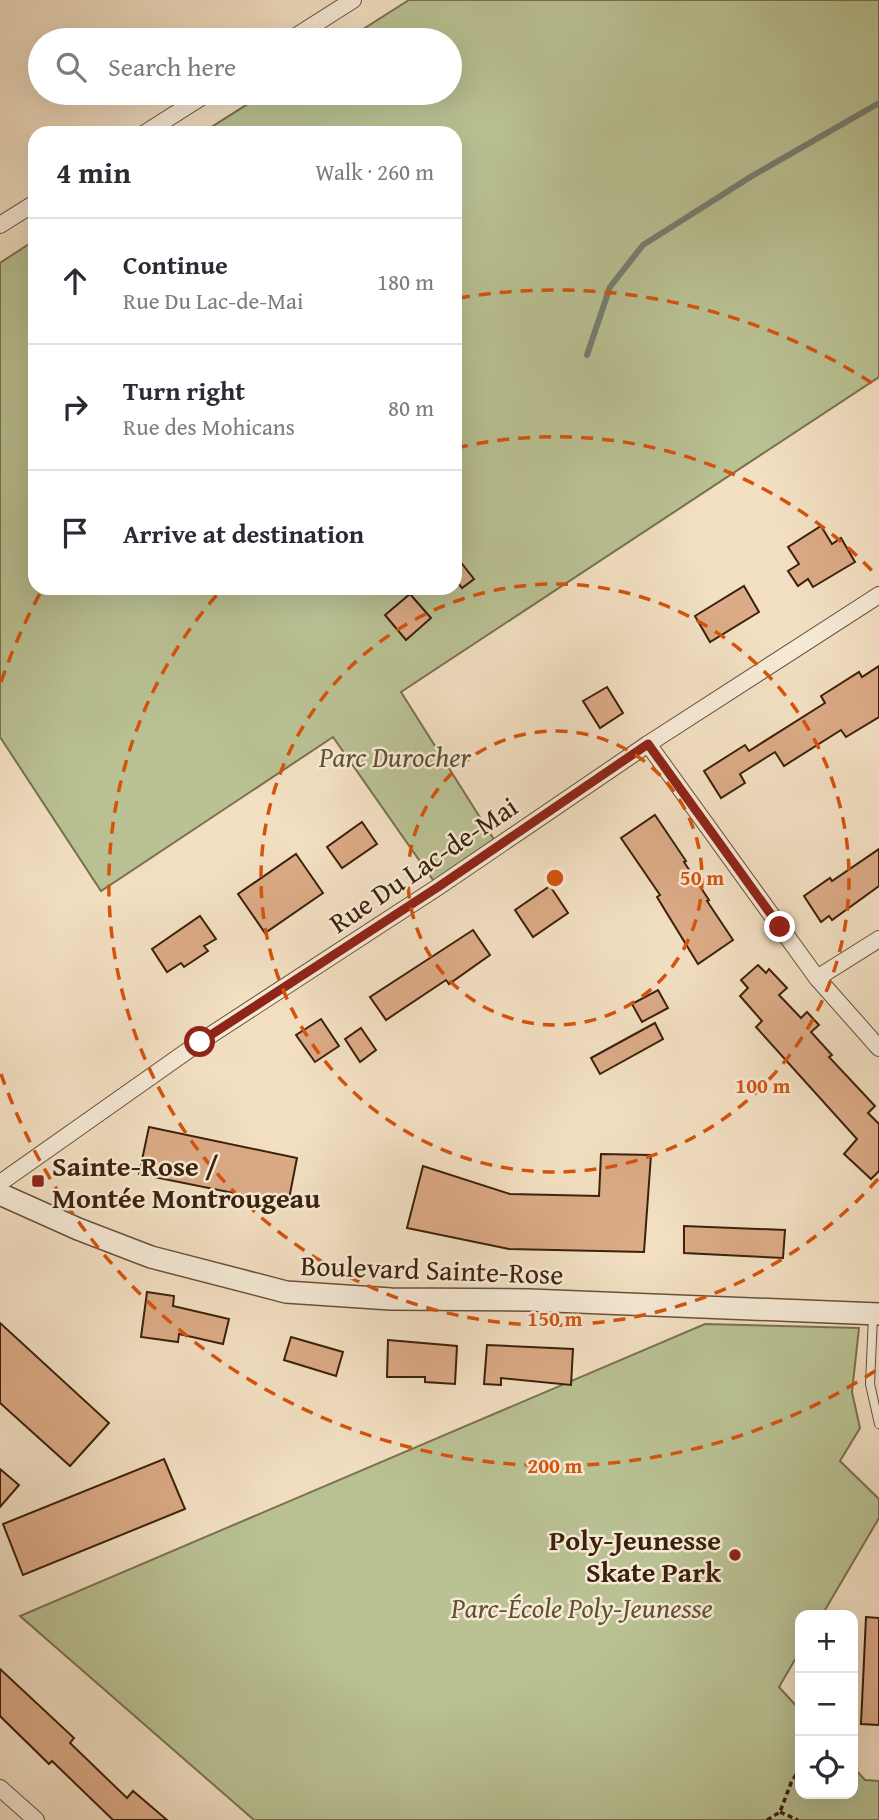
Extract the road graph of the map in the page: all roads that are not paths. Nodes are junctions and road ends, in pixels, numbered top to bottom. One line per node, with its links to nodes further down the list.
1 (353, 0): 2 (street)
2 (309, 28)
3 (189, 105): 4 (street)
4 (156, 126)
5 (28, 207): 6 (street)
6 (0, 225)
7 (879, 595): 8 (street, Rue Du Lac-de-Mai)
8 (648, 744): 10 (street); 12 (street, Rue Du Lac-de-Mai)
9 (879, 939): 10 (street)
10 (817, 978): 11 (street)
11 (879, 1048)
12 (0, 1183)
13 (0, 1194): 14 (street, Boulevard Sainte-Rose)
14 (876, 1313): 15 (lane)
15 (879, 1424)
16 (0, 1788): 17 (street)
17 (36, 1820)

